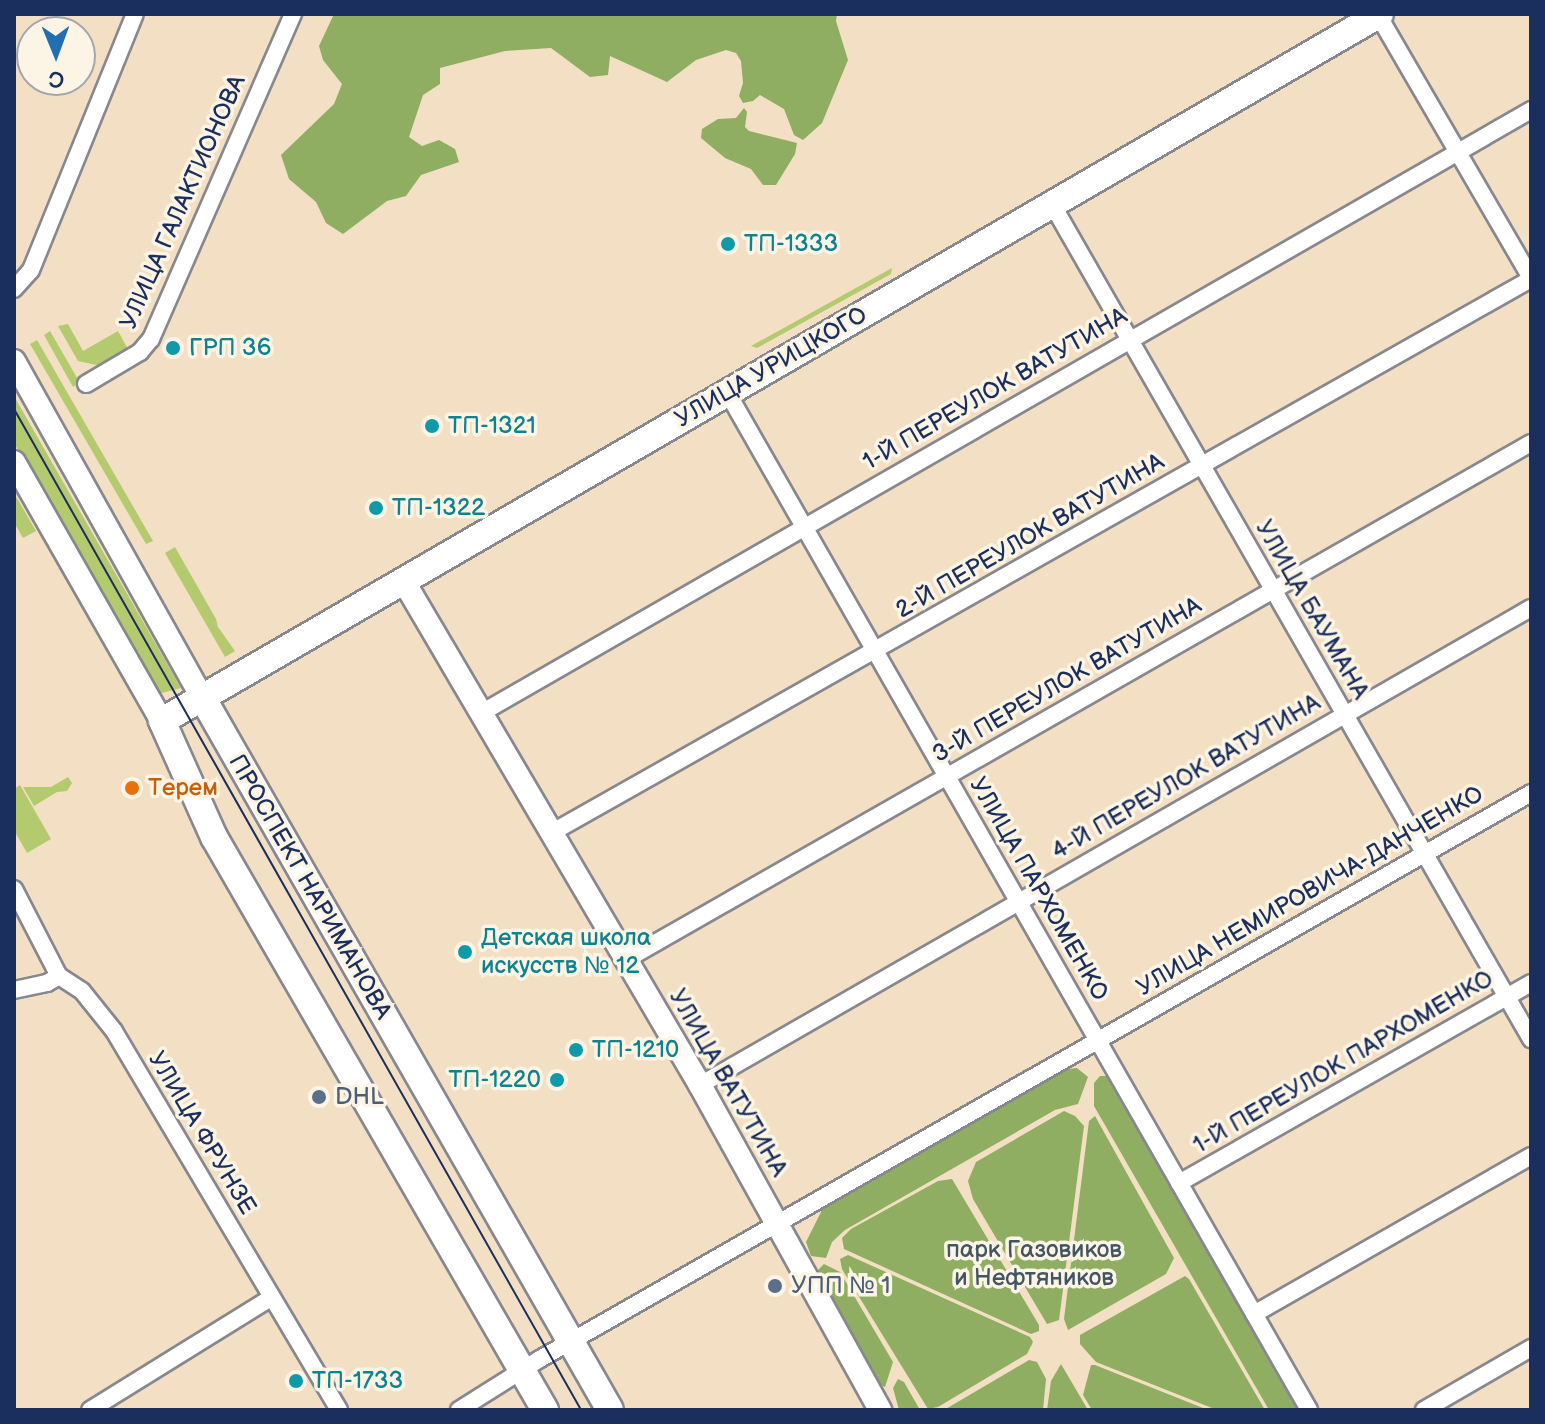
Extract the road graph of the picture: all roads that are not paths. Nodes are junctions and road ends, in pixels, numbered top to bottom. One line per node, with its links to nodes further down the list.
1 (135, 14): 8 (street)
2 (293, 14): 11 (street, УЛИЦА ГАЛАКТИОНОВА)
3 (1379, 14): 5 (street); 6 (main road, УЛИЦА УРИЦКОГО)
4 (1531, 110): 5 (street, 1-Й ПЕРЕУЛОК ВАТУТИНА)
5 (1457, 152): 7 (street); 9 (street, 1-Й ПЕРЕУЛОК ВАТУТИНА)
6 (1052, 204): 9 (street, УЛИЦА БАУМАНА); 12 (main road, УЛИЦА УРИЦКОГО)
7 (1531, 278): 15 (street, 2-Й ПЕРЕУЛОК ВАТУТИНА)
8 (14, 289)
9 (1130, 340): 15 (street, УЛИЦА БАУМАНА); 16 (street, 1-Й ПЕРЕУЛОК ВАТУТИНА)
10 (14, 361): 21 (street, ПРОСПЕКТ НАРИМАНОВА)
11 (86, 384)
12 (727, 392): 16 (street, УЛИЦА ПАРХОМЕНКО); 17 (main road, УЛИЦА УРИЦКОГО)
13 (1531, 443): 18 (street, 3-Й ПЕРЕУЛОК ВАТУТИНА)
14 (14, 462): 24 (street)
15 (1202, 466): 18 (street, УЛИЦА БАУМАНА); 20 (street, 2-Й ПЕРЕУЛОК ВАТУТИНА)
16 (804, 525): 20 (street, УЛИЦА ПАРХОМЕНКО); 22 (street, 1-Й ПЕРЕУЛОК ВАТУТИНА)
17 (403, 580): 21 (main road, УЛИЦА УРИЦКОГО); 22 (street, УЛИЦА ВАТУТИНА)
18 (1273, 589): 23 (street, УЛИЦА БАУМАНА); 25 (street, 3-Й ПЕРЕУЛОК ВАТУТИНА)
19 (1531, 608): 23 (street, 4-Й ПЕРЕУЛОК ВАТУТИНА)
20 (877, 651): 25 (street, УЛИЦА ПАРХОМЕНКО); 27 (street, 2-Й ПЕРЕУЛОК ВАТУТИНА)
21 (202, 697): 24 (main road, УЛИЦА УРИЦКОГО); 44 (main road, ПРОСПЕКТ НАРИМАНОВА)
22 (483, 712): 27 (street, УЛИЦА ВАТУТИНА)
23 (1344, 714): 28 (street, УЛИЦА БАУМАНА); 30 (street, 4-Й ПЕРЕУЛОК ВАТУТИНА)
24 (162, 721): 46 (main road)
25 (948, 777): 30 (street, УЛИЦА ПАРХОМЕНКО); 31 (street, 3-Й ПЕРЕУЛОК ВАТУТИНА)
26 (1531, 793): 28 (street, УЛИЦА НЕМИРОВИЧА-ДАНЧЕНКО)
27 (551, 833): 31 (street, УЛИЦА ВАТУТИНА)
28 (1425, 854): 35 (street, УЛИЦА БАУМАНА); 36 (street, УЛИЦА НЕМИРОВИЧА-ДАНЧЕНКО)
29 (14, 889): 32 (street, УЛИЦА ФРУНЗЕ)
30 (1018, 900): 36 (street, УЛИЦА ПАРХОМЕНКО); 38 (street, 4-Й ПЕРЕУЛОК ВАТУТИНА)
31 (627, 959): 38 (street, УЛИЦА ВАТУТИНА)
32 (59, 976): 34 (street); 42 (street, УЛИЦА ФРУНЗЕ)
33 (1531, 983): 35 (street, 1-Й ПЕРЕУЛОК ПАРХОМЕНКО)
34 (14, 990)
35 (1507, 997): 37 (street, УЛИЦА БАУМАНА); 40 (street, 1-Й ПЕРЕУЛОК ПАРХОМЕНКО)
36 (1097, 1039): 40 (street, УЛИЦА ПАРХОМЕНКО); 41 (street, УЛИЦА НЕМИРОВИЧА-ДАНЧЕНКО)
37 (1531, 1039)
38 (700, 1085): 41 (street, УЛИЦА ВАТУТИНА)
39 (1531, 1156): 43 (street)
40 (1179, 1183): 43 (street, УЛИЦА ПАРХОМЕНКО)
41 (778, 1222): 44 (street, УЛИЦА НЕМИРОВИЧА-ДАНЧЕНКО); 52 (street, УЛИЦА ВАТУТИНА)
42 (272, 1297): 47 (street); 48 (street, УЛИЦА ФРУНЗЕ)
43 (1254, 1314): 53 (street, УЛИЦА ПАРХОМЕНКО)
44 (570, 1342): 46 (street, УЛИЦА НЕМИРОВИЧА-ДАНЧЕНКО); 51 (main road, ПРОСПЕКТ НАРИМАНОВА)
45 (1531, 1348): 54 (street)
46 (522, 1370): 49 (street, УЛИЦА НЕМИРОВИЧА-ДАНЧЕНКО); 50 (main road)
47 (90, 1410)
48 (339, 1410)
49 (459, 1410)
50 (545, 1410)
51 (610, 1410)
52 (880, 1410)
53 (1309, 1410)
54 (1424, 1410)

